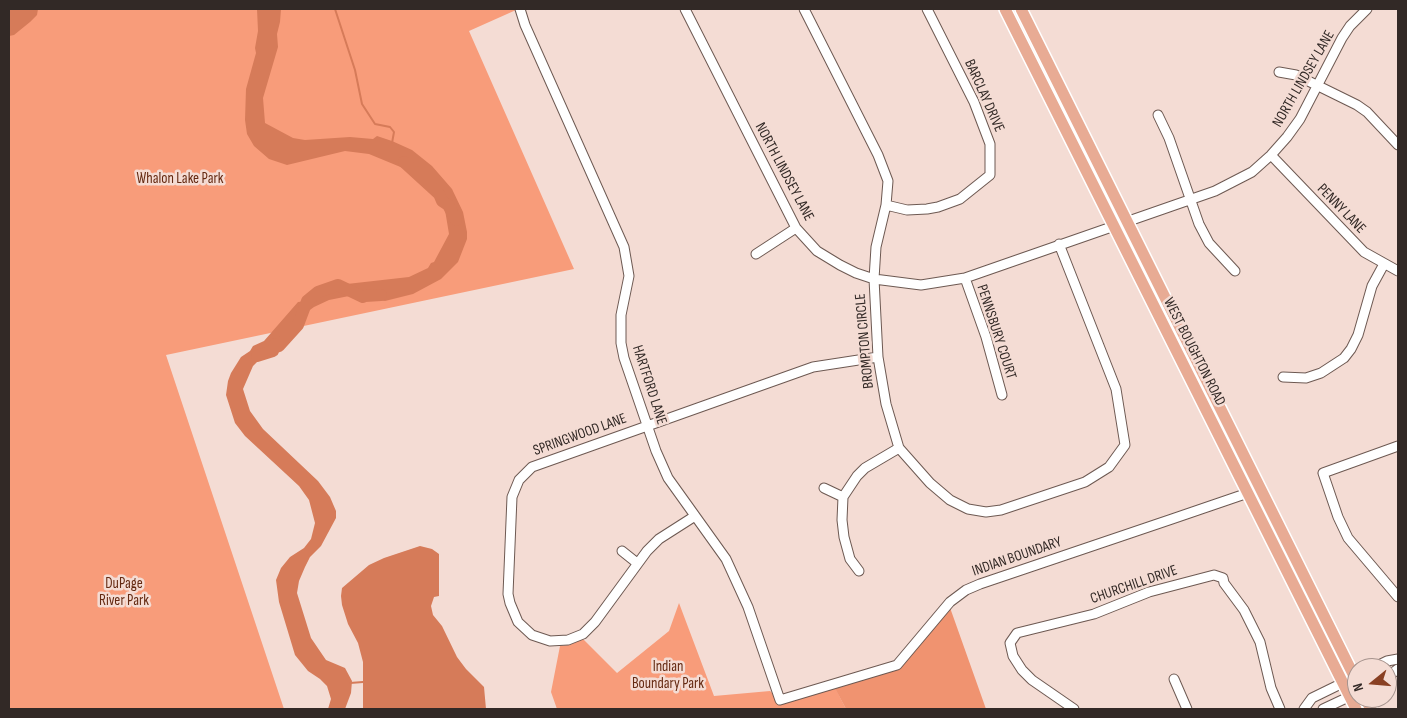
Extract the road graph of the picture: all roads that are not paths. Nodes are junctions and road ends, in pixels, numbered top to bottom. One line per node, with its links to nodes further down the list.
1 (520, 9): 28 (street, HARTFORD LANE)
2 (685, 9): 17 (street, NORTH LINDSEY LANE)
3 (804, 9): 14 (street, BROMPTON CIRCLE)
4 (927, 9): 14 (street, BARCLAY DRIVE)
5 (1005, 9): 16 (main road, WEST BOUGHTON ROAD)
6 (1021, 9): 15 (main road, WEST BOUGHTON ROAD)
7 (1367, 9): 9 (street, NORTH LINDSEY LANE)
8 (1279, 72): 9 (street)
9 (1317, 85): 11 (street); 12 (street, NORTH LINDSEY LANE)
10 (1158, 115): 13 (street)
11 (1398, 146)
12 (1271, 155): 13 (street, NORTH LINDSEY LANE); 20 (street, PENNY LANE)
13 (1190, 200): 15 (street, NORTH LINDSEY LANE); 22 (street)
14 (886, 205): 24 (street, BROMPTON CIRCLE)
15 (1127, 221): 16 (street, NORTH LINDSEY LANE); 31 (main road, WEST BOUGHTON ROAD)
16 (1114, 226): 18 (street, NORTH LINDSEY LANE); 33 (main road, WEST BOUGHTON ROAD)
17 (796, 228): 19 (street); 24 (street, NORTH LINDSEY LANE)
18 (1060, 244): 23 (street, NORTH LINDSEY LANE); 30 (street, BROMPTON CIRCLE)
19 (756, 254)
20 (1384, 264): 21 (street, PENNY LANE); 26 (street)
21 (1398, 271)
22 (1235, 272)
23 (964, 278): 24 (street, NORTH LINDSEY LANE); 27 (street, PENNSBURY COURT)
24 (874, 279): 25 (street, BROMPTON CIRCLE)
25 (878, 357): 28 (street, SPRINGWOOD LANE); 30 (street, BROMPTON CIRCLE)
26 (1283, 377)
27 (1002, 395)
28 (648, 426): 35 (street, HARTFORD LANE); 37 (street, SPRINGWOOD LANE)
29 (1398, 446): 39 (street)
30 (900, 448): 34 (street)
31 (1260, 487): 33 (street, INDIAN BOUNDARY); 40 (main road, WEST BOUGHTON ROAD)
32 (824, 488): 34 (street)
33 (1248, 493): 43 (main road, WEST BOUGHTON ROAD); 46 (street, INDIAN BOUNDARY)
34 (843, 497): 38 (street)
35 (695, 516): 37 (street, SPRINGWOOD LANE); 46 (street, HARTFORD LANE)
36 (622, 551): 37 (street)
37 (637, 563)
38 (859, 571)
39 (1398, 598)
40 (1347, 660)
41 (1174, 679): 48 (street)
42 (1347, 681): 43 (street)
43 (1343, 682): 44 (main road, WEST BOUGHTON ROAD); 50 (street)
44 (1347, 687)
45 (1347, 698): 51 (street)
46 (780, 700)
47 (1074, 709): 49 (street, CHURCHILL DRIVE)
48 (1187, 709)
49 (1280, 709)
50 (1304, 709)
51 (1323, 709)

